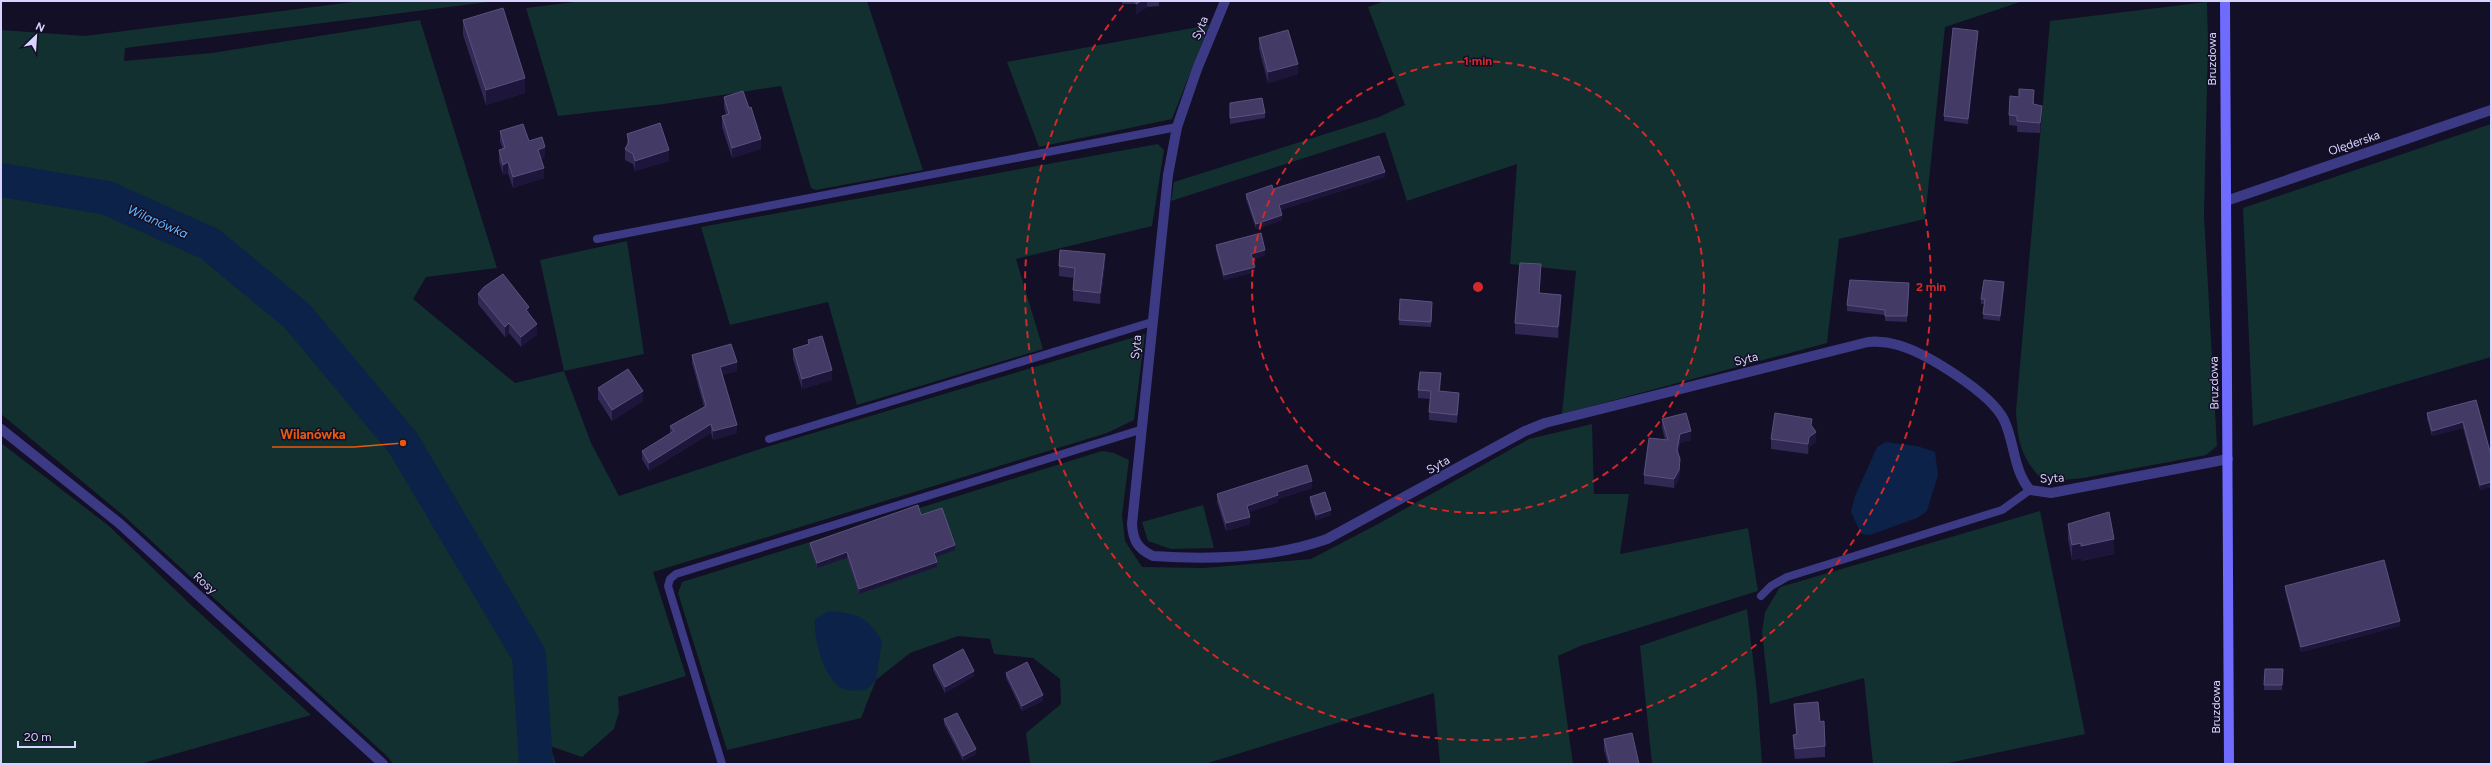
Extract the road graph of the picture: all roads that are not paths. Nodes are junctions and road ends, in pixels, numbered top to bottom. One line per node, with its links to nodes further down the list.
1 (1225, 1): 4 (street, Syta)
2 (2225, 1): 5 (street, Bruzdowa)
3 (2491, 110): 5 (street, Olęderska)
4 (1177, 127): 6 (lane); 7 (street, Syta)
5 (2226, 200): 11 (street, Bruzdowa)
6 (597, 239)
7 (1152, 322): 9 (street, Syta); 10 (lane)
8 (1, 429): 14 (street, Rosy)
9 (1140, 430): 12 (street, Syta); 15 (lane)
10 (769, 439)
11 (2228, 459): 12 (street, Syta); 16 (street, Bruzdowa)
12 (2030, 490): 13 (lane)
13 (1761, 596)
14 (383, 764)
15 (722, 764)
16 (2230, 764)

